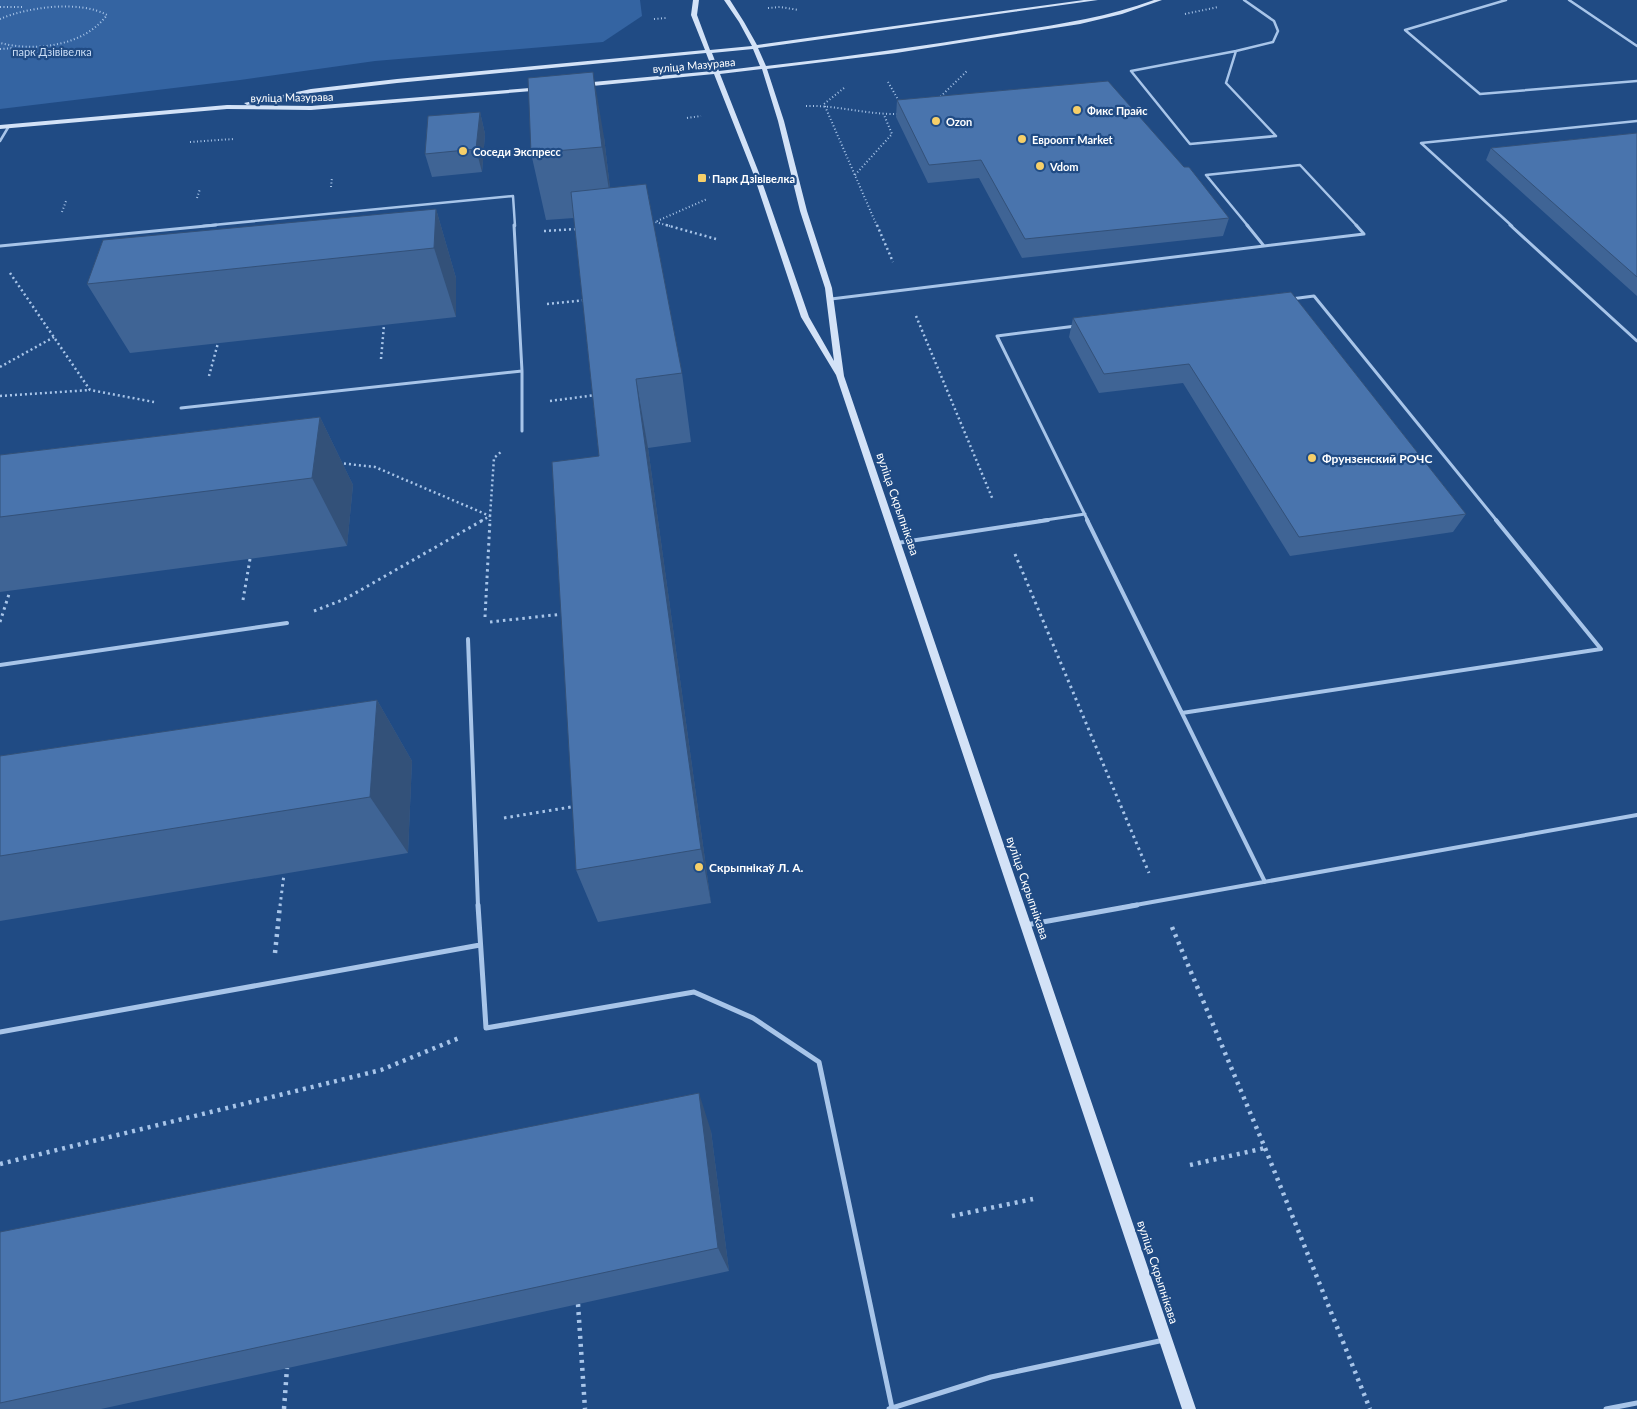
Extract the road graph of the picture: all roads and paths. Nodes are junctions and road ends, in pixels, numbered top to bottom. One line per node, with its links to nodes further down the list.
1 (696, 0): 19 (main road, вуліца Скрыпнікава)
2 (727, 0): 16 (main road, вуліца Скрыпнікава)
3 (1094, 0): 16 (main road, вуліца Мазурава)
4 (1159, 0): 21 (main road, вуліца Мазурава)
5 (1245, 0): 18 (lane)
6 (1506, 0): 24 (lane)
7 (1569, 0): 14 (lane)
8 (37, 5): 10 (path)
9 (0, 7): 10 (path)
10 (28, 7): 12 (path)
11 (104, 8): 15 (path)
12 (0, 19)
13 (0, 43): 15 (path)
14 (1637, 46)
15 (22, 47): 17 (path)
16 (755, 48): 19 (main road, вуліца Мазурава); 21 (main road, вуліца Скрыпнікава)
17 (0, 49)
18 (1236, 51): 18 (lane)
19 (709, 53): 22 (main road, вуліца Скрыпнікава); 31 (main road, вуліца Мазурава)
20 (974, 64): 29 (path)
21 (764, 68): 22 (main road, вуліца Мазурава); 50 (main road, вуліца Скрыпнікава)
22 (716, 73): 26 (main road, вуліца Мазурава); 59 (main road, вуліца Скрыпнікава)
23 (884, 76): 30 (path)
24 (1637, 81)
25 (851, 82): 28 (path)
26 (571, 86)
27 (551, 88): 31 (main road, вуліца Мазурава)
28 (824, 104): 32 (path); 34 (path); 41 (path)
29 (932, 104)
30 (902, 106)
31 (227, 107): 38 (main road, вуліца Мазурава)
32 (801, 107)
33 (907, 113): 34 (path)
34 (884, 115): 41 (path)
35 (702, 116): 36 (path)
36 (687, 118)
37 (1637, 121): 56 (lane)
38 (8, 126): 39 (main road, вуліца Мазурава); 40 (lane)
39 (0, 127)
40 (0, 141)
41 (855, 175): 49 (path)
42 (707, 199): 45 (path)
43 (580, 228): 44 (path)
44 (514, 234): 46 (lane); 53 (lane)
45 (716, 239)
46 (0, 246)
47 (1264, 246): 47 (lane); 49 (lane)
48 (5, 266): 55 (path)
49 (904, 289): 50 (lane); 70 (path)
50 (831, 299): 59 (main road, вуліца Скрыпнікава)
51 (589, 300): 53 (path)
52 (1284, 300): 80 (lane)
53 (518, 307): 58 (lane)
54 (1077, 326): 68 (lane)
55 (54, 337): 57 (path); 60 (path)
56 (1637, 341)
57 (0, 367)
58 (522, 370): 63 (lane); 64 (lane)
59 (840, 376): 71 (main road, вуліца Скрыпнікава)
60 (90, 390): 62 (path); 64 (path)
61 (600, 395): 63 (path)
62 (0, 396)
63 (522, 404): 65 (lane)
64 (181, 408)
65 (522, 431)
66 (494, 458): 69 (path)
67 (338, 463): 69 (path)
68 (1085, 514): 70 (lane); 80 (lane)
69 (490, 516): 74 (path); 76 (path)
70 (1004, 526): 71 (lane); 86 (path)
71 (897, 543): 87 (main road, вуліца Скрыпнікава)
72 (250, 559): 77 (path)
73 (10, 590): 75 (path)
74 (567, 614)
75 (0, 622)
76 (287, 623): 77 (lane)
77 (239, 630): 79 (lane)
78 (468, 639): 83 (lane)
79 (0, 665)
80 (1182, 713): 85 (lane)
81 (580, 806): 83 (path)
82 (1637, 816): 85 (lane)
83 (475, 822): 88 (lane)
84 (284, 874): 89 (path)
85 (1265, 882): 86 (lane)
86 (1161, 900): 87 (lane); 92 (path)
87 (1026, 925): 98 (main road, вуліца Скрыпнікава)
88 (480, 945): 89 (lane); 90 (lane)
89 (272, 983): 91 (lane)
90 (486, 1028): 93 (path); 103 (lane)
91 (0, 1032)
92 (1265, 1148): 94 (path); 105 (path)
93 (0, 1164)
94 (1190, 1165)
95 (1033, 1198): 96 (path)
96 (952, 1216)
97 (578, 1304): 102 (path)
98 (1166, 1339): 103 (lane); 104 (main road, вуліца Скрыпнікава)
99 (287, 1368): 101 (path)
100 (1637, 1404): 106 (lane)
101 (284, 1409)
102 (585, 1409)
103 (890, 1409)
104 (1189, 1409)
105 (1370, 1409)
106 (1606, 1409)

